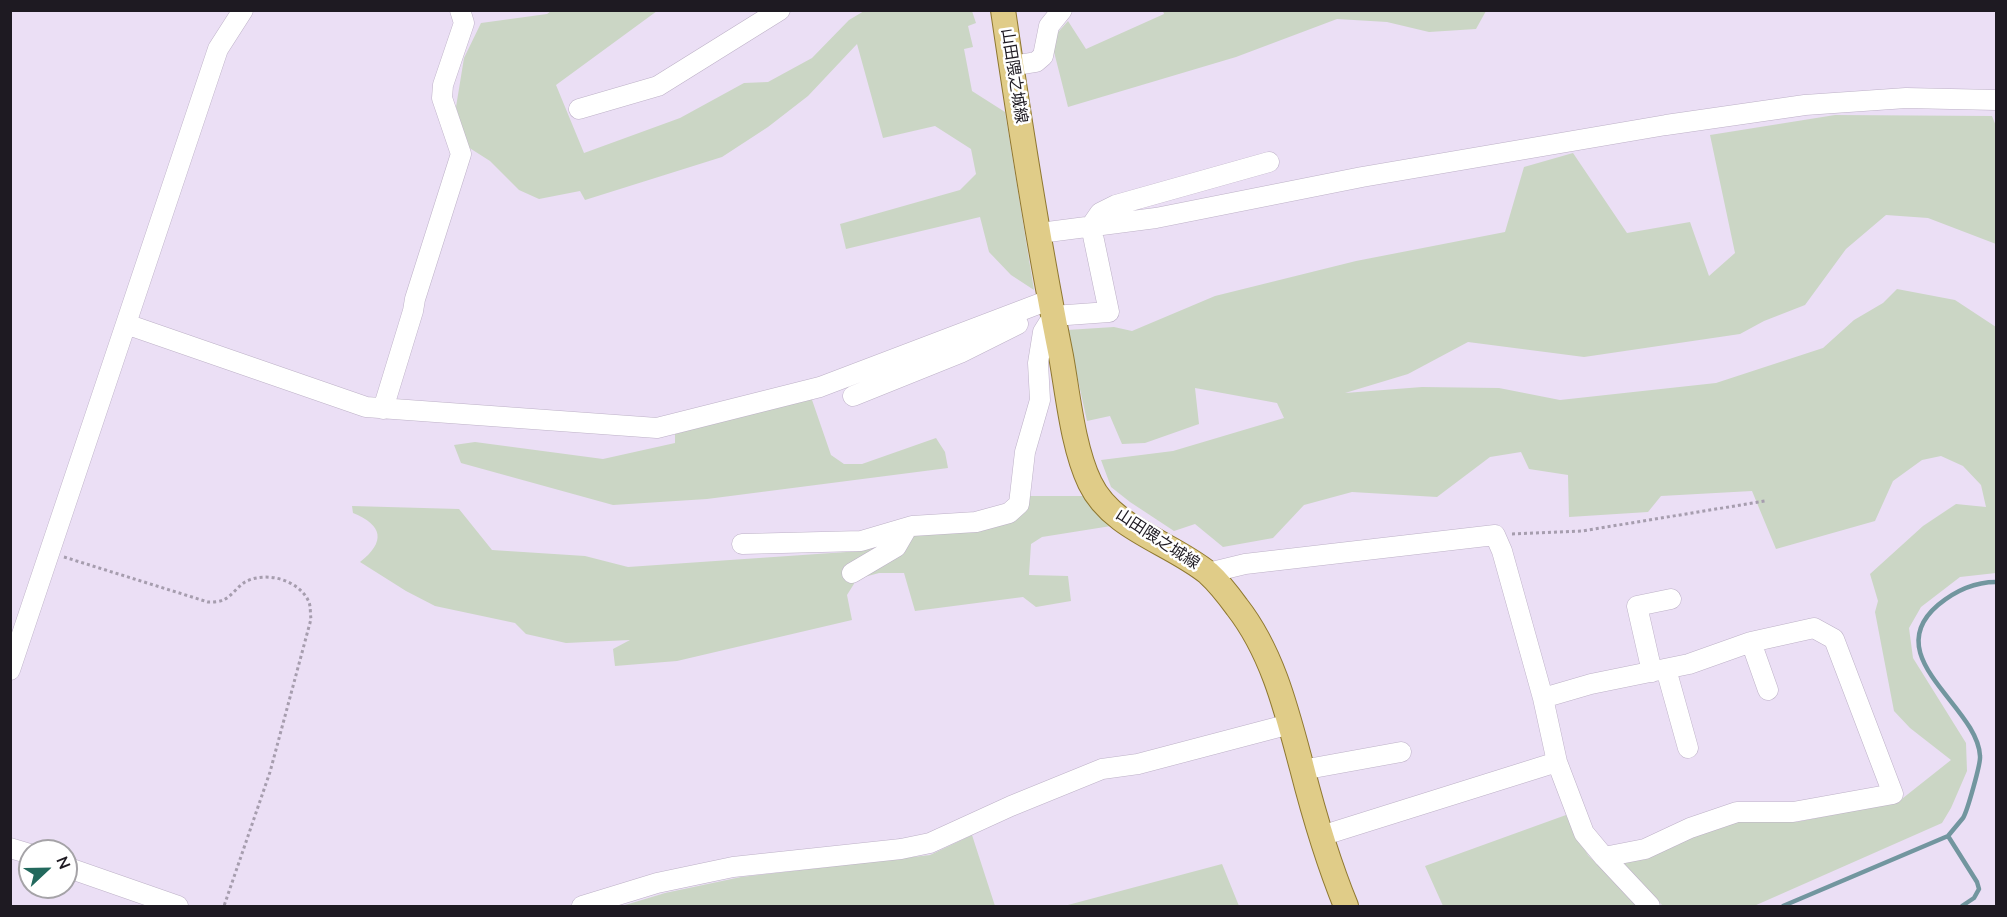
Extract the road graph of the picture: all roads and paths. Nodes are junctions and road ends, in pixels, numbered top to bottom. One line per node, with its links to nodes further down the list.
1 (243, 10): 13 (street)
2 (460, 10): 15 (street)
3 (780, 10): 8 (street)
4 (1003, 10): 6 (main road, 山田隈之城線)
5 (1062, 10): 6 (street)
6 (1011, 66): 11 (main road, 山田隈之城線)
7 (1996, 100): 10 (street)
8 (579, 109)
9 (1269, 162): 10 (street)
10 (1091, 226): 11 (street); 12 (street)
11 (1040, 233): 12 (main road, 山田隈之城線)
12 (1051, 309): 14 (street); 15 (street); 17 (street); 22 (main road, 山田隈之城線)
13 (126, 324): 15 (street); 20 (street)
14 (853, 396)
15 (383, 409)
16 (1765, 501): 18 (path)
17 (907, 528): 19 (street); 21 (street)
18 (1495, 535): 22 (street); 28 (street)
19 (741, 544)
20 (50, 553): 25 (street); 38 (path)
21 (852, 573)
22 (1208, 573): 29 (main road, 山田隈之城線)
23 (1671, 599): 26 (street)
24 (1751, 642): 26 (street); 27 (street); 35 (street)
25 (10, 670)
26 (1659, 671): 28 (street); 30 (street)
27 (1768, 690)
28 (1543, 698): 32 (street)
29 (1290, 724): 33 (main road, 山田隈之城線); 39 (street)
30 (1688, 748)
31 (1401, 752): 33 (street)
32 (1557, 762): 34 (street); 35 (street)
33 (1302, 770): 34 (main road, 山田隈之城線)
34 (1321, 836): 40 (main road, 山田隈之城線)
35 (1604, 857): 41 (street)
36 (78, 871): 37 (street)
37 (178, 906)
38 (224, 906)
39 (582, 906)
40 (1346, 906)
41 (1650, 906)

